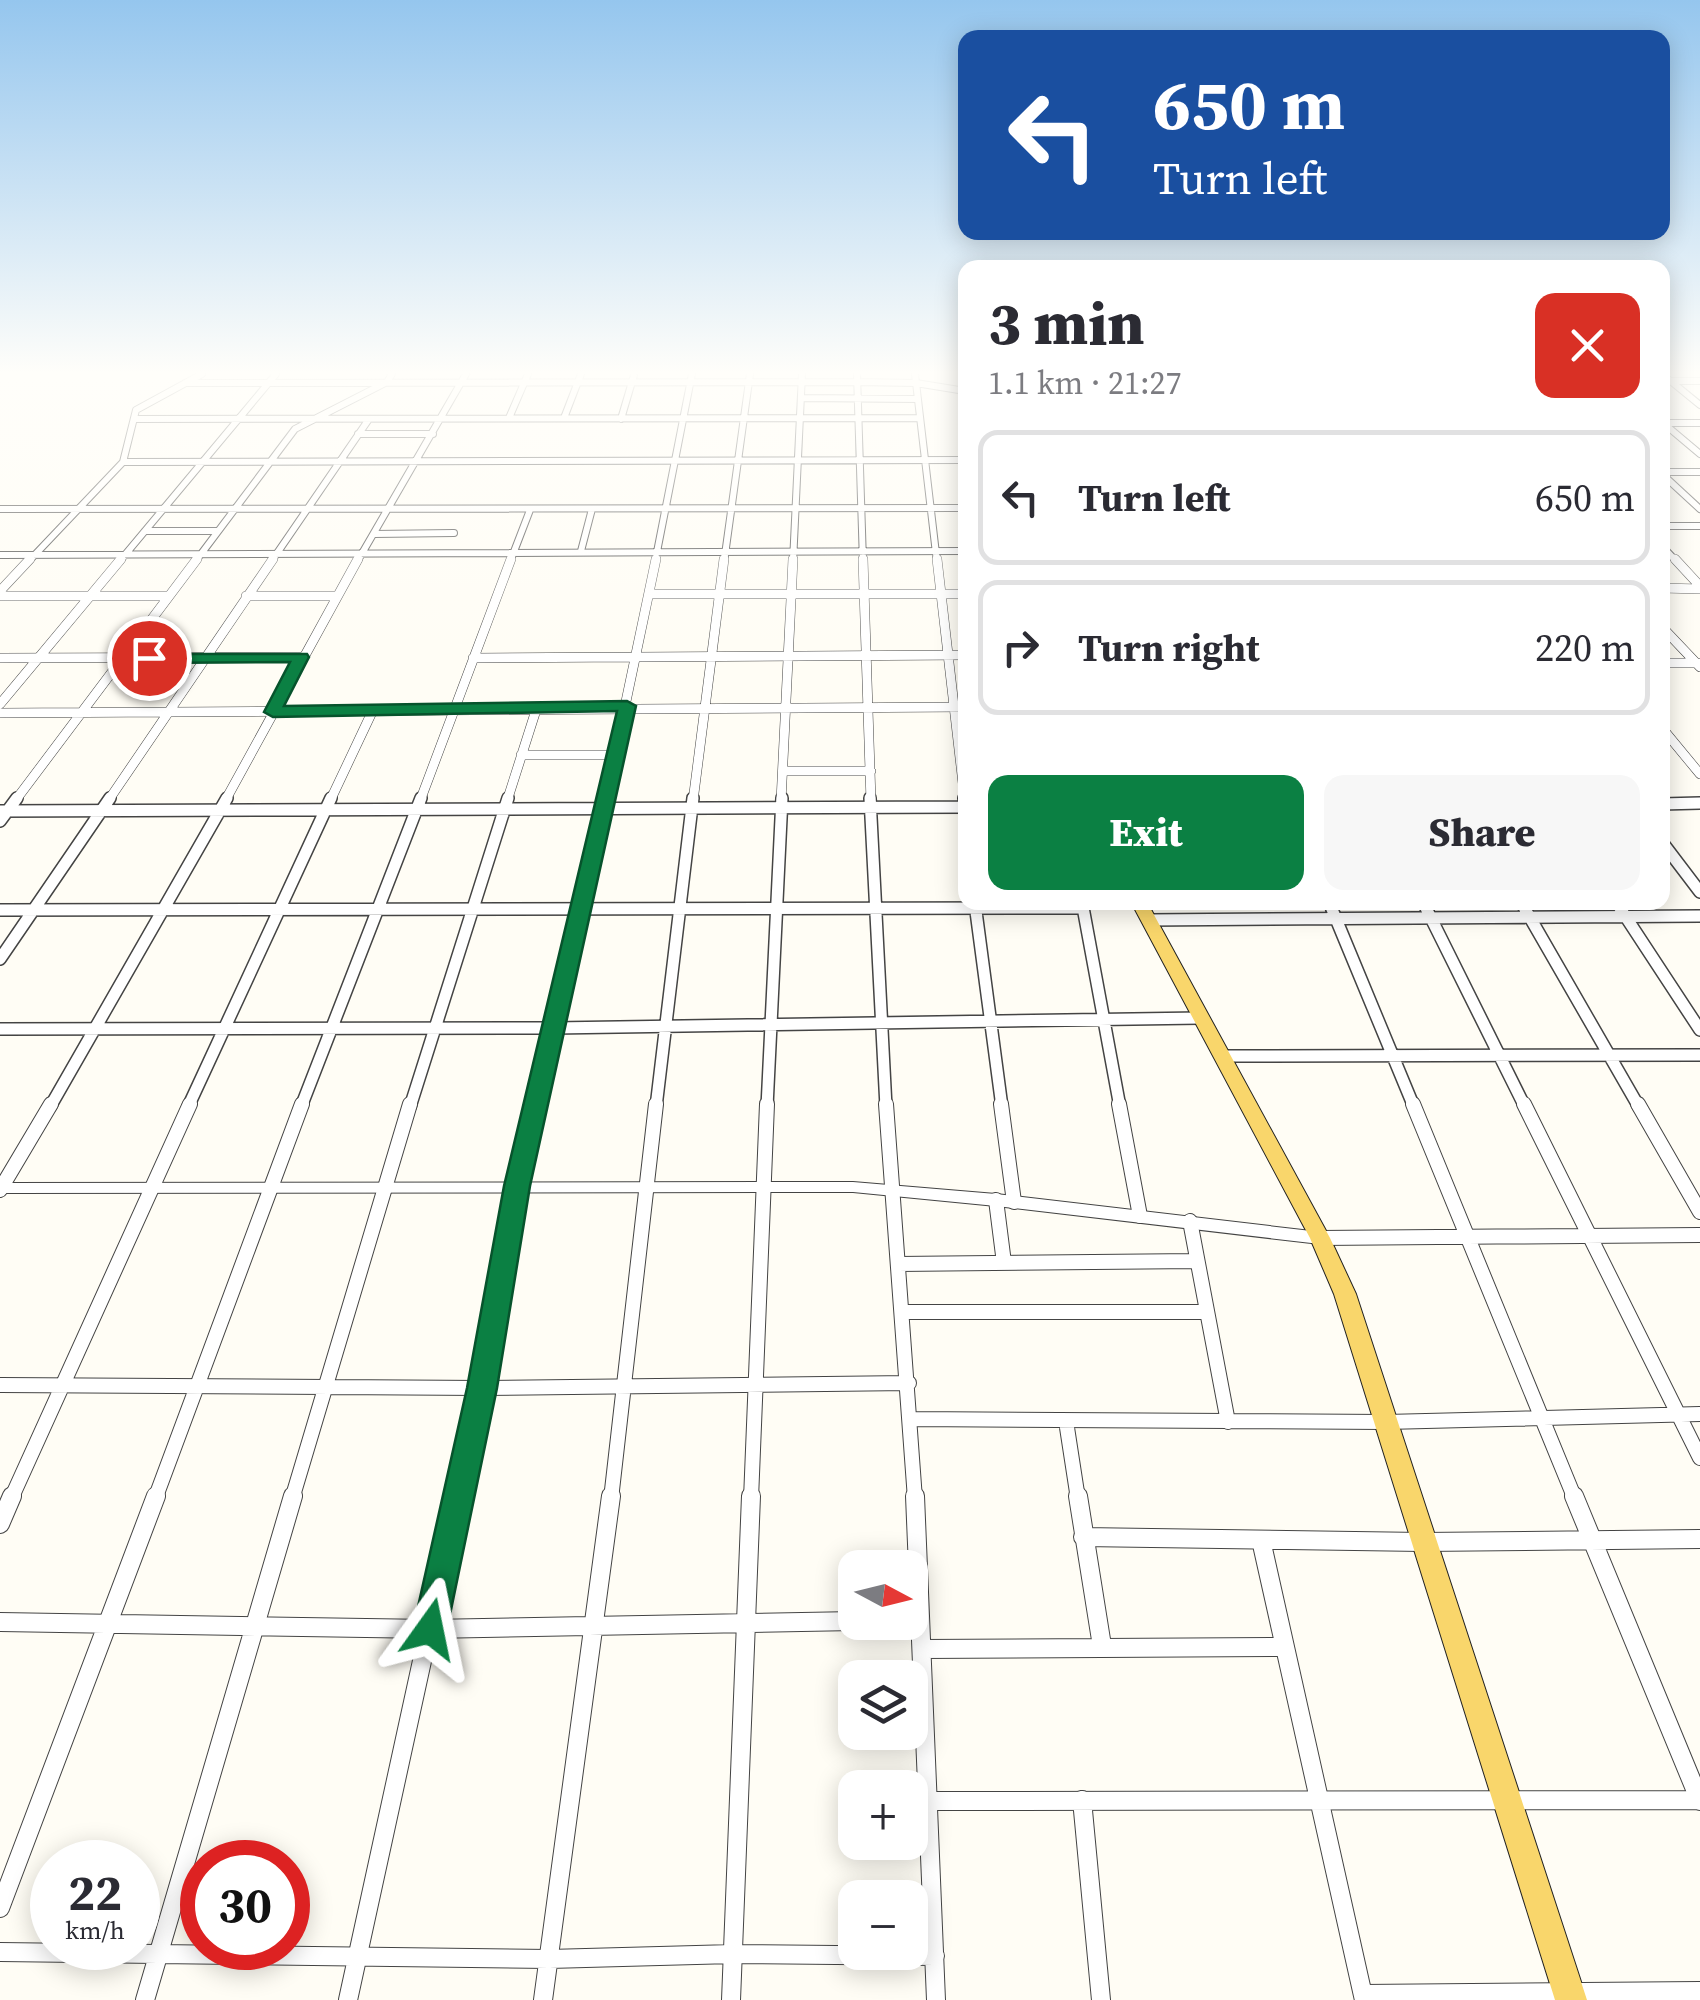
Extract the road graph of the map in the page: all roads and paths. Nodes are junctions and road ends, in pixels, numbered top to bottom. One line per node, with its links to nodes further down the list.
1 (119, 467): 20 (street)
2 (198, 467): 25 (street)
3 (266, 467): 26 (street)
4 (336, 467): 21 (street)
5 (414, 467): 27 (street)
6 (675, 467): 14 (street)
7 (739, 467): 15 (street)
8 (800, 467): 23 (street)
9 (862, 467): 24 (street)
10 (926, 467): 16 (street)
11 (1700, 472): 12 (street)
12 (1670, 473)
13 (1670, 480): 18 (street)
14 (668, 508): 15 (street); 22 (street); 37 (street)
15 (733, 508): 23 (street); 38 (street)
16 (929, 508): 17 (street); 24 (street); 41 (street)
17 (958, 508)
18 (1700, 508)
19 (0, 509): 20 (street)
20 (80, 509): 25 (street); 49 (street)
21 (307, 509): 26 (street); 27 (street); 46 (street)
22 (592, 509): 29 (street); 36 (street)
23 (797, 509): 24 (street); 39 (street)
24 (864, 509): 40 (street)
25 (162, 510): 26 (street); 33 (street)
26 (234, 510): 32 (street)
27 (388, 510): 28 (street); 34 (street)
28 (465, 510): 29 (street); 35 (street)
29 (530, 510): 43 (street)
30 (1670, 526): 31 (street)
31 (1700, 526)
32 (218, 531): 33 (street); 50 (street)
33 (144, 532): 45 (street)
34 (374, 534): 35 (street); 47 (street)
35 (454, 534): 44 (street)
36 (582, 551): 37 (street); 43 (street)
37 (659, 551): 38 (street); 55 (street)
38 (728, 551): 39 (street); 56 (street)
39 (795, 551): 40 (street); 59 (street)
40 (866, 551): 41 (street); 60 (street)
41 (935, 551): 42 (street); 57 (street)
42 (958, 551)
43 (514, 552): 44 (street); 77 (street)
44 (444, 553): 47 (street)
45 (126, 554): 49 (street); 50 (street); 61 (street)
46 (275, 554): 47 (street); 50 (street); 63 (street)
47 (362, 554): 64 (street)
48 (0, 555): 49 (street)
49 (36, 555): 54 (street)
50 (200, 555): 62 (street)
51 (1670, 555): 53 (street)
52 (1670, 588): 53 (street)
53 (1700, 588)
54 (0, 594): 61 (street)
55 (650, 594): 56 (street); 73 (street)
56 (721, 594): 59 (street); 68 (street)
57 (941, 594): 58 (street); 60 (street); 66 (street)
58 (958, 594)
59 (792, 595): 60 (street); 69 (street)
60 (865, 595): 70 (street)
61 (91, 596): 62 (street); 75 (street)
62 (169, 596): 76 (street)
63 (246, 596): 64 (street); 71 (street)
64 (337, 596): 72 (street)
65 (1670, 635): 79 (street)
66 (948, 655): 67 (street); 70 (street); 80 (street)
67 (958, 655)
68 (712, 656): 69 (street); 73 (street); 83 (street)
69 (789, 656): 70 (street); 84 (street)
70 (867, 656): 86 (street)
71 (204, 657): 72 (street); 76 (street); 92 (street)
72 (301, 657): 93 (street)
73 (637, 657): 77 (street); 82 (street)
74 (0, 658): 75 (street)
75 (39, 658): 76 (street); 81 (street)
76 (122, 658): 91 (street)
77 (473, 658): 88 (street)
78 (1670, 663): 79 (street)
79 (1699, 664)
80 (958, 702)
81 (0, 704)
82 (627, 706): 83 (street); 85 (street); 96 (street)
83 (704, 706): 84 (street); 102 (street)
84 (787, 706): 86 (street); 97 (street)
85 (537, 707): 88 (street); 95 (street)
86 (869, 707): 87 (street); 98 (street)
87 (958, 707)
88 (452, 709): 89 (street); 108 (street)
89 (373, 710): 93 (street); 107 (street)
90 (0, 712): 91 (street)
91 (81, 712): 92 (street); 111 (street)
92 (169, 712): 93 (street); 112 (street)
93 (273, 712): 110 (street)
94 (1670, 738): 99 (street)
95 (521, 755): 96 (street); 105 (street)
96 (615, 755): 109 (street)
97 (784, 771): 98 (street); 103 (street)
98 (871, 771): 106 (street)
99 (1700, 774)
100 (1700, 803): 101 (street)
101 (1670, 804)
102 (692, 806): 103 (street); 109 (street); 117 (street)
103 (783, 806): 106 (street); 118 (street)
104 (958, 806): 106 (street)
105 (504, 807): 108 (street); 109 (street); 123 (street)
106 (872, 807): 119 (street)
107 (326, 808): 108 (street); 110 (street); 133 (street)
108 (414, 808): 122 (street)
109 (604, 808): 124 (street)
110 (221, 809): 112 (street); 132 (street)
111 (4, 810): 112 (street); 113 (street)
112 (103, 810): 121 (street)
113 (0, 821)
114 (1670, 853): 115 (street)
115 (1700, 892)
116 (958, 907): 119 (street)
117 (681, 908): 118 (street); 124 (street); 147 (street)
118 (777, 908): 119 (street); 143 (street)
119 (874, 909): 145 (street)
120 (0, 910): 121 (street)
121 (34, 910): 132 (street); 140 (street)
122 (376, 910): 123 (street); 133 (street); 146 (street)
123 (470, 910): 124 (street); 150 (street)
124 (580, 910): 151 (street)
125 (976, 910): 144 (street)
126 (1084, 910): 142 (street)
127 (1230, 910): 139 (street)
128 (1332, 910): 136 (street); 139 (street); 155 (street)
129 (1427, 910): 136 (street)
130 (1526, 910): 137 (street)
131 (1621, 910): 138 (street)
132 (162, 911): 133 (street); 148 (street)
133 (277, 911): 149 (street)
134 (1144, 911): 139 (street); 141 (main road)
135 (1700, 916): 138 (street)
136 (1430, 917): 137 (street); 154 (street)
137 (1530, 917): 138 (street); 156 (street)
138 (1626, 917): 153 (street)
139 (1233, 919)
140 (0, 959)
141 (1200, 1018): 142 (street); 158 (main road)
142 (1102, 1021): 144 (street); 170 (street)
143 (771, 1024): 145 (street); 147 (street); 160 (street)
144 (990, 1024): 145 (street); 168 (street)
145 (880, 1025): 166 (street)
146 (334, 1026): 149 (street); 150 (street); 162 (street)
147 (667, 1026): 151 (street); 159 (street)
148 (96, 1028): 149 (street); 152 (street); 165 (street)
149 (225, 1028): 164 (street)
150 (434, 1028): 151 (street); 163 (street)
151 (554, 1028): 161 (street)
152 (0, 1029)
153 (1700, 1030)
154 (1499, 1054): 155 (street); 156 (street); 173 (street)
155 (1393, 1055): 158 (street); 175 (street)
156 (1609, 1055): 157 (street); 169 (street)
157 (1700, 1055)
158 (1221, 1056): 174 (main road)
159 (649, 1185): 160 (street); 161 (street); 184 (street)
160 (763, 1185): 166 (street); 181 (street)
161 (517, 1186): 163 (street); 188 (street)
162 (268, 1187): 163 (street); 164 (street); 183 (street)
163 (384, 1187): 187 (street)
164 (152, 1188): 165 (street); 186 (street)
165 (0, 1189)
166 (891, 1189): 167 (street); 178 (street)
167 (996, 1200): 168 (street); 177 (street)
168 (1014, 1202): 170 (street)
169 (1700, 1212)
170 (1140, 1216): 171 (street)
171 (1190, 1221): 174 (street); 176 (street)
172 (1700, 1235): 173 (street)
173 (1591, 1237): 175 (street); 189 (street)
174 (1320, 1238): 175 (street); 195 (main road)
175 (1468, 1238): 191 (street)
176 (1196, 1262): 177 (street); 180 (street)
177 (1004, 1263): 178 (street)
178 (898, 1264): 179 (street)
179 (904, 1312): 180 (street); 182 (street)
180 (1204, 1312): 194 (street)
181 (756, 1382): 182 (street); 184 (street); 207 (street)
182 (910, 1382): 192 (street)
183 (199, 1384): 186 (street); 187 (street); 206 (street)
184 (626, 1384): 188 (street); 209 (street)
185 (0, 1386): 186 (street)
186 (62, 1386): 197 (street)
187 (327, 1386): 188 (street); 208 (street)
188 (482, 1388): 210 (street)
189 (1679, 1414): 190 (street); 191 (street); 196 (street)
190 (1700, 1414)
191 (1539, 1417): 195 (street); 200 (street)
192 (912, 1419): 193 (street); 203 (street)
193 (1066, 1421): 194 (street); 198 (street)
194 (1228, 1422): 195 (street)
195 (1386, 1422): 202 (main road)
196 (1700, 1458)
197 (0, 1524)
198 (1083, 1537): 199 (street); 212 (street)
199 (1261, 1540): 202 (street); 213 (street)
200 (1592, 1540): 201 (street); 202 (street); 220 (street)
201 (1700, 1540)
202 (1422, 1542): 218 (main road)
203 (914, 1550)
204 (838, 1620): 207 (street)
205 (0, 1622): 206 (street)
206 (109, 1622): 208 (street); 221 (street)
207 (744, 1623): 209 (street); 226 (street)
208 (257, 1626): 210 (street); 222 (street)
209 (594, 1626): 210 (street); 229 (street)
210 (430, 1629): 228 (street)
211 (920, 1640): 214 (street)
212 (1102, 1646): 213 (street); 214 (street)
213 (1285, 1647): 216 (street)
214 (922, 1649): 215 (street)
215 (927, 1770)
216 (1317, 1798): 217 (street); 218 (street); 233 (street)
217 (1082, 1800): 219 (street); 239 (street)
218 (1506, 1800): 220 (street); 232 (main road)
219 (928, 1801): 227 (street)
220 (1700, 1801)
221 (0, 1908)
222 (160, 1949)
223 (0, 1952): 224 (street)
224 (30, 1952)
225 (160, 1952): 228 (street)
226 (733, 1954): 227 (street); 229 (street); 237 (street)
227 (934, 1956): 238 (street)
228 (358, 1957): 229 (street); 235 (street)
229 (549, 1960): 236 (street)
230 (154, 1970): 234 (street)
231 (1700, 1991): 232 (street)
232 (1569, 1996): 233 (street)
233 (1364, 1997)
234 (145, 2000)
235 (348, 2000)
236 (543, 2000)
237 (731, 2000)
238 (936, 2000)
239 (1101, 2000)

